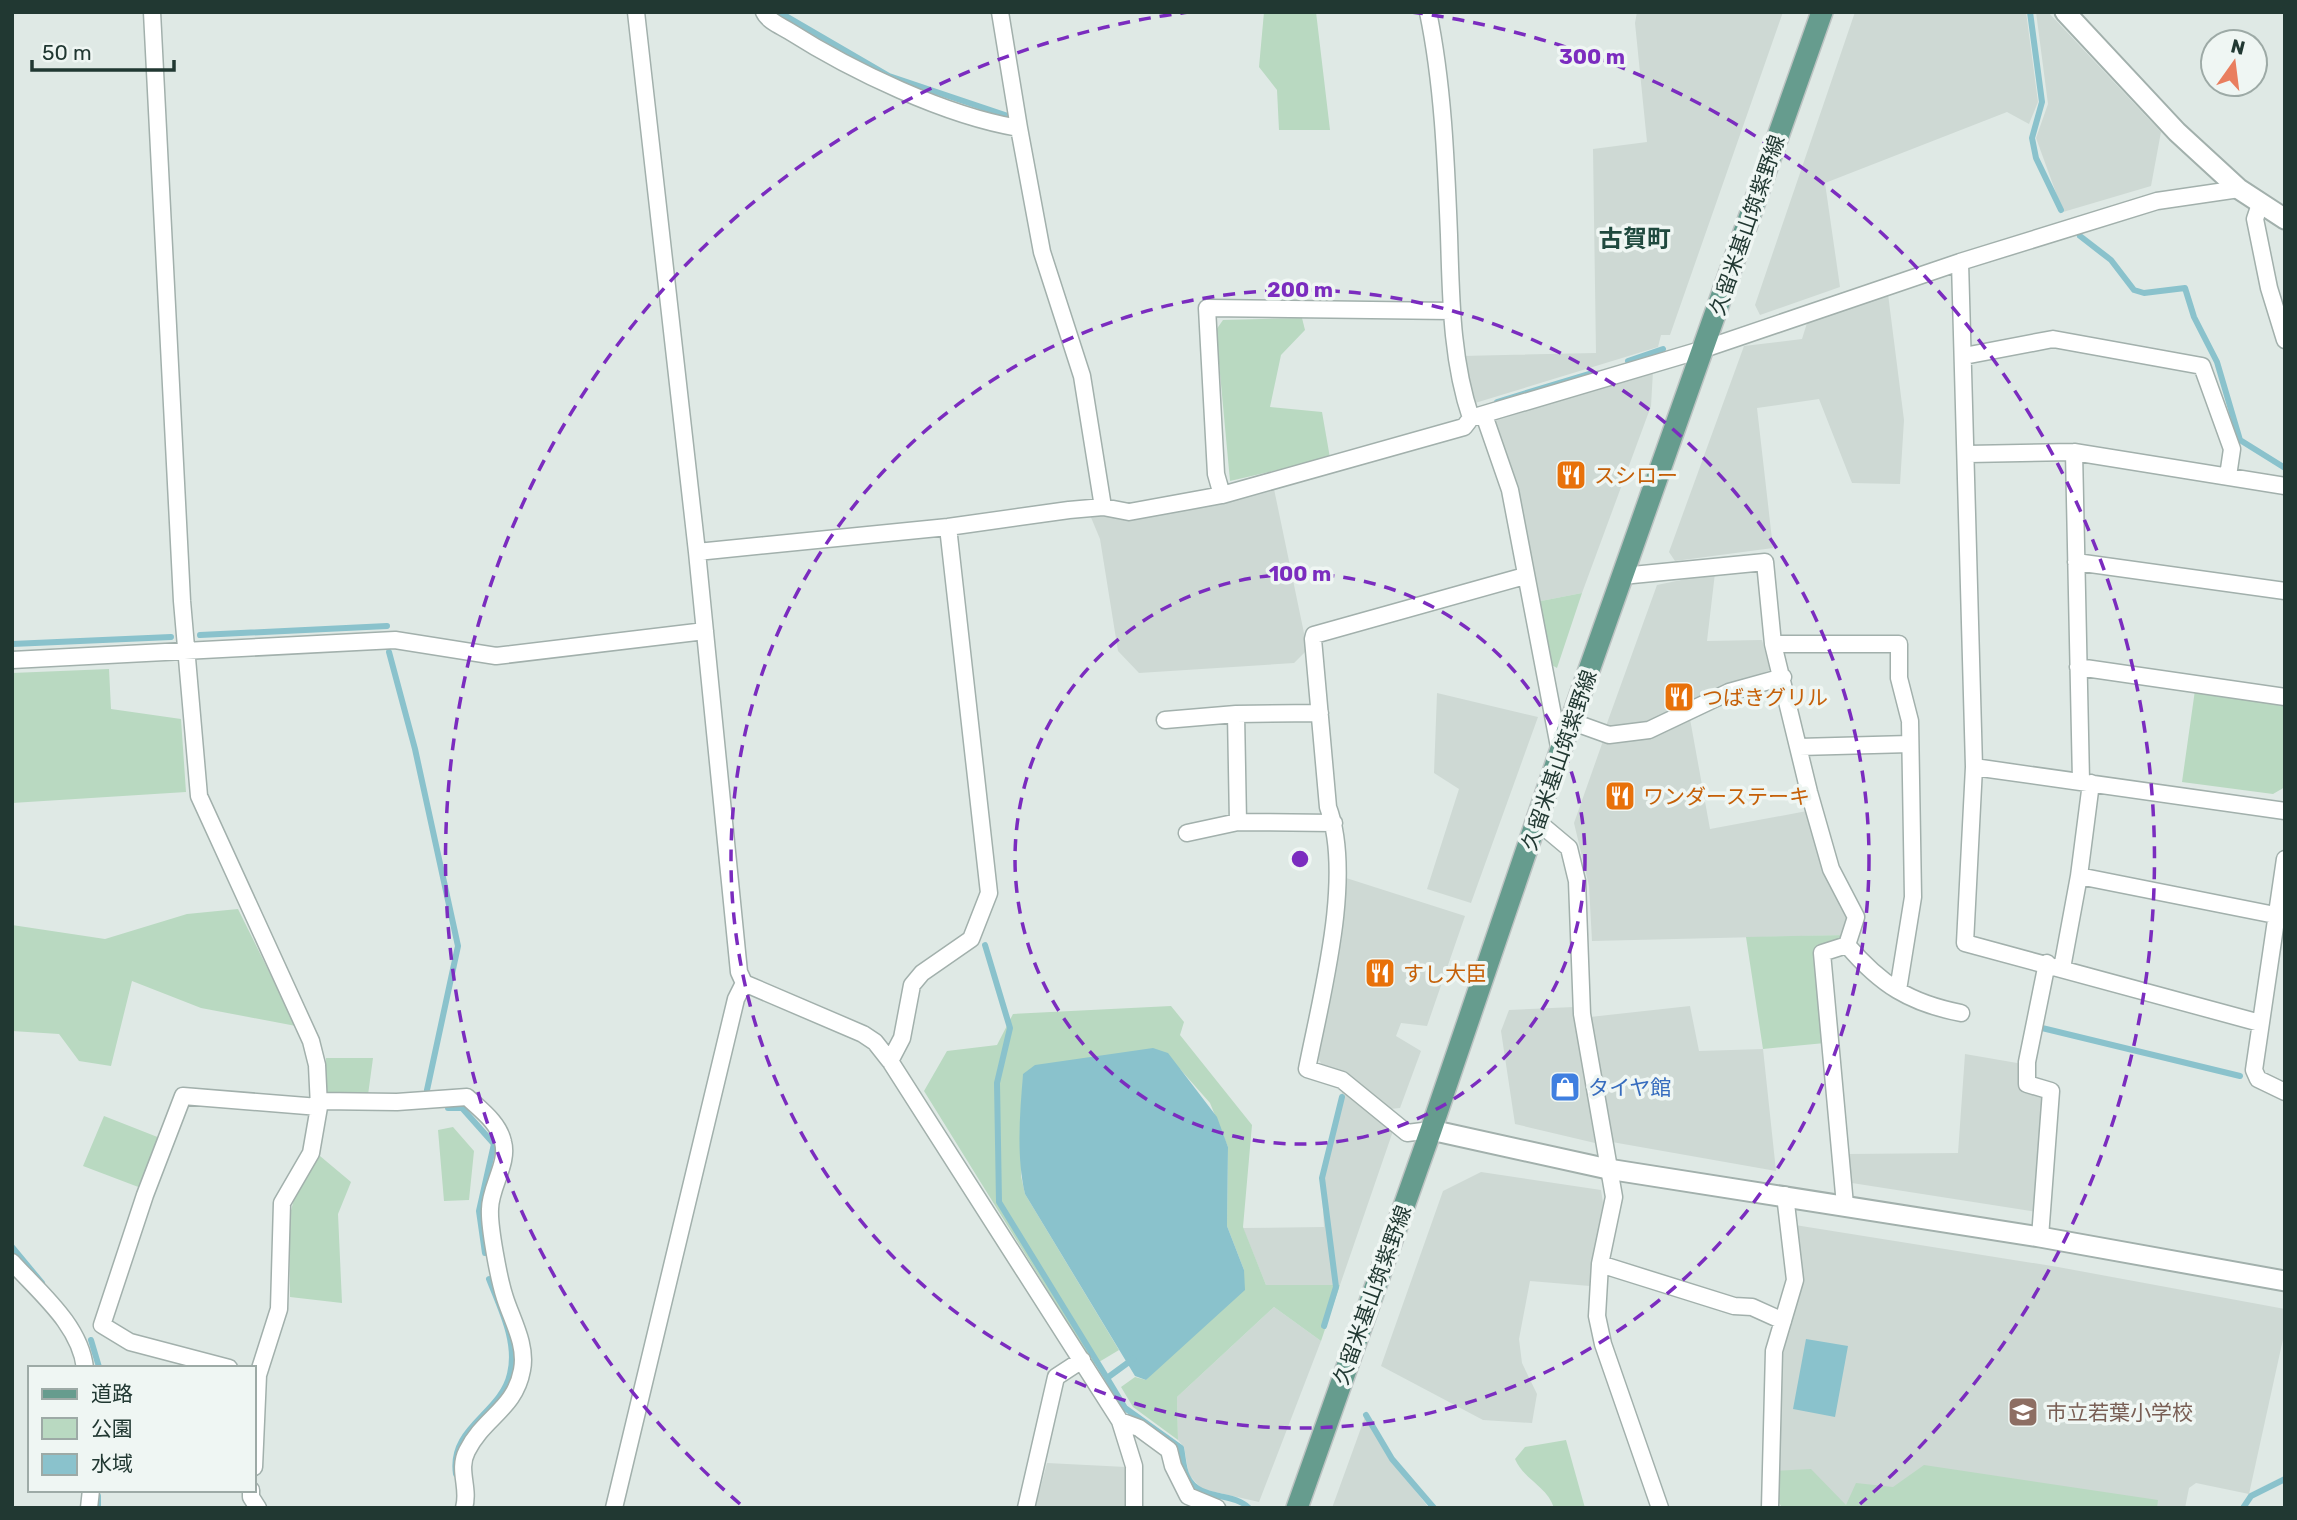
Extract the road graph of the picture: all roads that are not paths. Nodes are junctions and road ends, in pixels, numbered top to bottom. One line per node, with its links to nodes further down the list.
1 (152, 12): 32 (street)
2 (636, 12): 25 (street)
3 (764, 12): 8 (street)
4 (1000, 12): 8 (street)
5 (1428, 12): 13 (street)
6 (1822, 12): 15 (main road, 久留米基山筑紫野線)
7 (2064, 12): 9 (street)
8 (1019, 128): 23 (street)
9 (2239, 188): 10 (street); 12 (street)
10 (2260, 204): 11 (street); 14 (street)
11 (2285, 219)
12 (1960, 262): 15 (street); 16 (street)
13 (1452, 311): 17 (street); 22 (street)
14 (2285, 340)
15 (1703, 349): 17 (street); 28 (main road, 久留米基山筑紫野線)
16 (1964, 356): 19 (street); 20 (street)
17 (1478, 417): 22 (street); 27 (street)
18 (2074, 452): 19 (street); 20 (street); 26 (street)
19 (1968, 454): 44 (street)
20 (2228, 475): 21 (street)
21 (2285, 486)
22 (1222, 495): 23 (street)
23 (1103, 507): 24 (street)
24 (948, 527): 25 (street); 60 (street)
25 (696, 552): 30 (street)
26 (2077, 562): 29 (street); 34 (street)
27 (1525, 576): 37 (street); 43 (street)
28 (1622, 576): 31 (street); 40 (main road, 久留米基山筑紫野線)
29 (2285, 591)
30 (705, 631): 32 (street); 56 (street)
31 (1773, 644): 35 (street); 41 (street)
32 (186, 651): 33 (street); 62 (street)
33 (12, 660)
34 (2078, 667): 36 (street); 45 (street)
35 (1783, 677): 40 (street); 42 (street)
36 (2285, 697)
37 (1321, 713): 38 (street); 49 (street)
38 (1236, 715): 39 (street); 47 (street)
39 (1165, 720)
40 (1570, 721): 43 (main road, 久留米基山筑紫野線)
41 (1910, 744): 42 (street); 57 (street)
42 (1799, 747): 54 (street)
43 (1560, 751): 48 (main road, 久留米基山筑紫野線)
44 (1974, 767): 45 (street); 55 (street)
45 (2086, 782): 46 (street); 52 (street)
46 (2285, 811)
47 (1238, 822): 49 (street); 50 (street)
48 (1538, 822): 63 (main road, 久留米基山筑紫野線); 64 (street)
49 (1334, 824): 63 (street)
50 (1187, 833)
51 (2285, 859): 53 (street)
52 (2079, 876): 53 (street); 55 (street)
53 (2281, 917): 59 (street)
54 (1847, 945): 57 (street); 66 (street)
55 (2054, 965): 59 (street); 67 (street)
56 (744, 983): 60 (street); 82 (street)
57 (1898, 990): 58 (street)
58 (1961, 1013)
59 (2260, 1023): 61 (street)
60 (890, 1061): 74 (street)
61 (2285, 1092)
62 (319, 1104): 72 (street); 77 (street); 81 (street)
63 (1431, 1130): 64 (street); 86 (main road, 久留米基山筑紫野線)
64 (1608, 1169): 65 (street); 69 (street)
65 (1786, 1195): 66 (street); 71 (street)
66 (1845, 1205): 67 (street)
67 (2040, 1237): 70 (street)
68 (12, 1262): 73 (street)
69 (1600, 1264): 71 (street); 87 (street)
70 (2285, 1281)
71 (1783, 1321): 88 (street)
72 (103, 1325): 73 (street); 76 (street)
73 (72, 1330): 75 (street)
74 (1082, 1360): 78 (street); 83 (street)
75 (85, 1366)
76 (221, 1366)
77 (256, 1375)
78 (1120, 1421): 84 (street); 85 (street)
79 (251, 1492): 80 (street)
80 (258, 1508)
81 (464, 1508)
82 (614, 1508)
83 (1026, 1508)
84 (1134, 1508)
85 (1217, 1508)
86 (1297, 1508)
87 (1660, 1508)
88 (1770, 1508)

